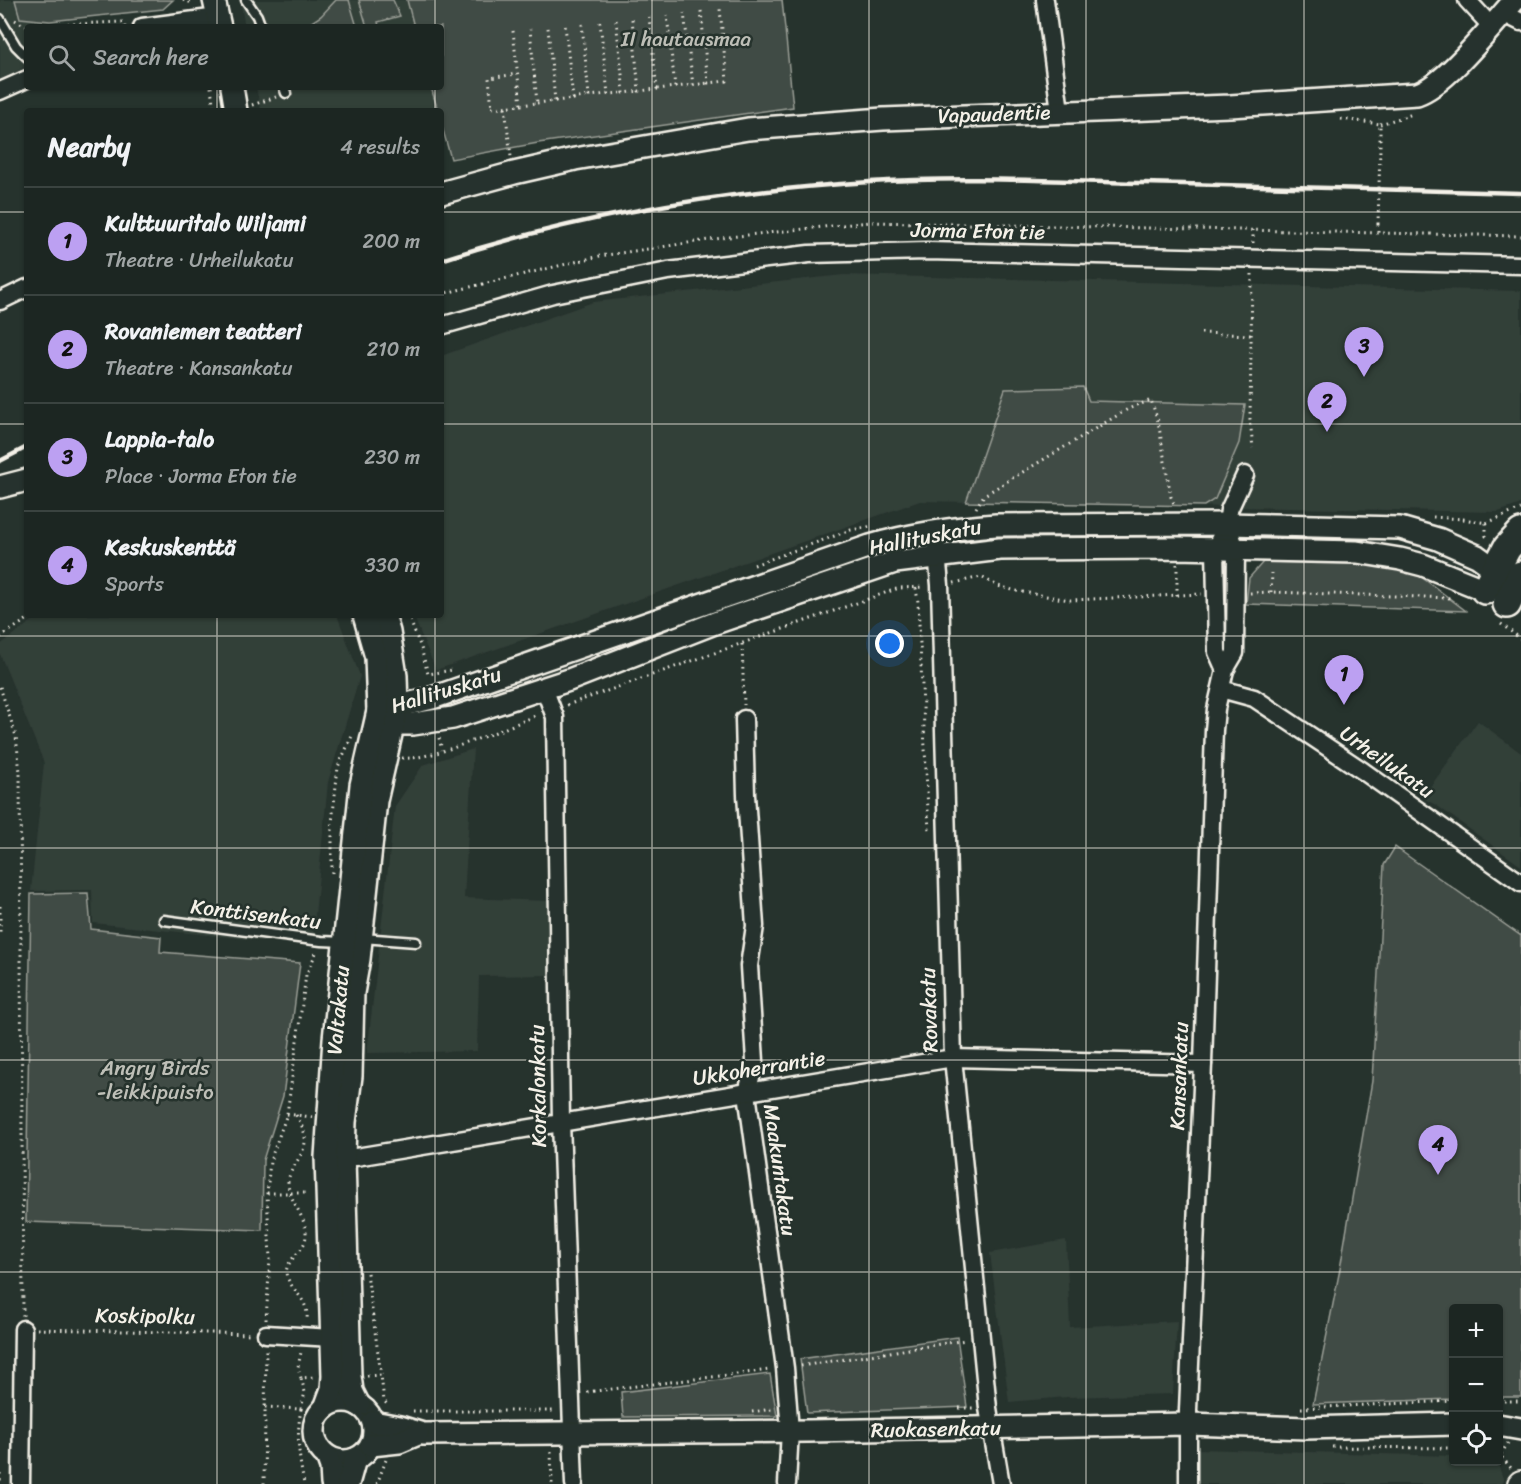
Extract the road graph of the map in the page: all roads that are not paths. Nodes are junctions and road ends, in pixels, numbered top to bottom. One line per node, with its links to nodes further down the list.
1 (246, 0): 8 (lane)
2 (1045, 0): 14 (street)
3 (1467, 0): 5 (street)
4 (217, 15): 7 (street)
5 (1507, 15): 14 (street, Vapaudentie)
6 (4, 17): 9 (lane)
7 (161, 24)
8 (260, 24)
9 (24, 54)
10 (24, 80): 12 (street)
11 (234, 90): 13 (street)
12 (0, 91)
13 (244, 108)
14 (1060, 111): 15 (street, Vapaudentie)
15 (444, 192)
16 (1521, 265): 19 (street, Jorma Eton tie)
17 (24, 289): 18 (street)
18 (0, 301)
19 (444, 325)
20 (1245, 475): 23 (street, Kansankatu)
21 (24, 481): 22 (street)
22 (0, 487)
23 (1227, 524): 24 (street, Hallituskatu); 26 (street, Kansankatu); 28 (street, Hallituskatu)
24 (935, 532): 27 (street, Rovakatu); 29 (street, Hallituskatu)
25 (1521, 533): 28 (highway)
26 (1226, 548): 27 (street, Hallituskatu); 28 (street, Hallituskatu); 36 (street, Kansankatu)
27 (937, 556): 30 (street, Hallituskatu); 43 (street, Rovakatu)
28 (1510, 589)
29 (723, 597): 30 (street); 33 (street); 34 (street, Hallituskatu)
30 (742, 614): 33 (street, Hallituskatu)
31 (365, 618): 37 (street, Valtakatu)
32 (385, 618): 37 (street, Valtakatu)
33 (715, 623): 35 (street, Hallituskatu)
34 (515, 668): 35 (street); 37 (street, Hallituskatu)
35 (544, 688): 37 (street, Hallituskatu); 46 (street, Korkalonkatu)
36 (1221, 689): 39 (street, Urheilukatu); 44 (street, Kansankatu)
37 (390, 714): 41 (street, Valtakatu)
38 (744, 719): 45 (street, Maakuntakatu)
39 (1521, 884)
40 (164, 920): 41 (lane, Konttisenkatu)
41 (353, 940): 42 (lane, Konttisenkatu); 47 (street, Valtakatu)
42 (416, 942)
43 (953, 1058): 44 (street, Ukkoherrantie); 45 (street, Ukkoherrantie); 57 (street, Rovakatu)
44 (1203, 1064): 54 (street, Kansankatu)
45 (747, 1093): 46 (street, Ukkoherrantie); 59 (street, Maakuntakatu)
46 (561, 1122): 47 (street, Ukkoherrantie); 60 (street, Korkalonkatu)
47 (335, 1158): 50 (street, Valtakatu); 51 (street, Valtakatu)
48 (23, 1329): 65 (street)
49 (266, 1334): 50 (street)
50 (332, 1338): 52 (street, Valtakatu)
51 (359, 1405): 52 (street); 53 (street)
52 (325, 1408): 63 (street)
53 (374, 1422): 61 (street, Ruokasenkatu); 62 (street)
54 (1188, 1424): 55 (street, Ruokasenkatu); 57 (street, Ruokasenkatu); 71 (street, Kansankatu)
55 (1449, 1424)
56 (1503, 1426): 58 (street)
57 (991, 1429): 59 (street, Ruokasenkatu); 70 (street, Rovakatu)
58 (1521, 1430)
59 (790, 1431): 60 (street, Ruokasenkatu); 69 (street, Maakuntakatu)
60 (573, 1432): 61 (street, Ruokasenkatu); 68 (street, Korkalonkatu)
61 (418, 1434): 62 (street, Ruokasenkatu)
62 (371, 1445): 64 (street)
63 (327, 1456): 64 (street); 66 (street)
64 (354, 1459): 67 (street)
65 (21, 1484)
66 (332, 1484)
67 (348, 1484)
68 (574, 1484)
69 (787, 1484)
70 (1001, 1484)
71 (1188, 1484)

